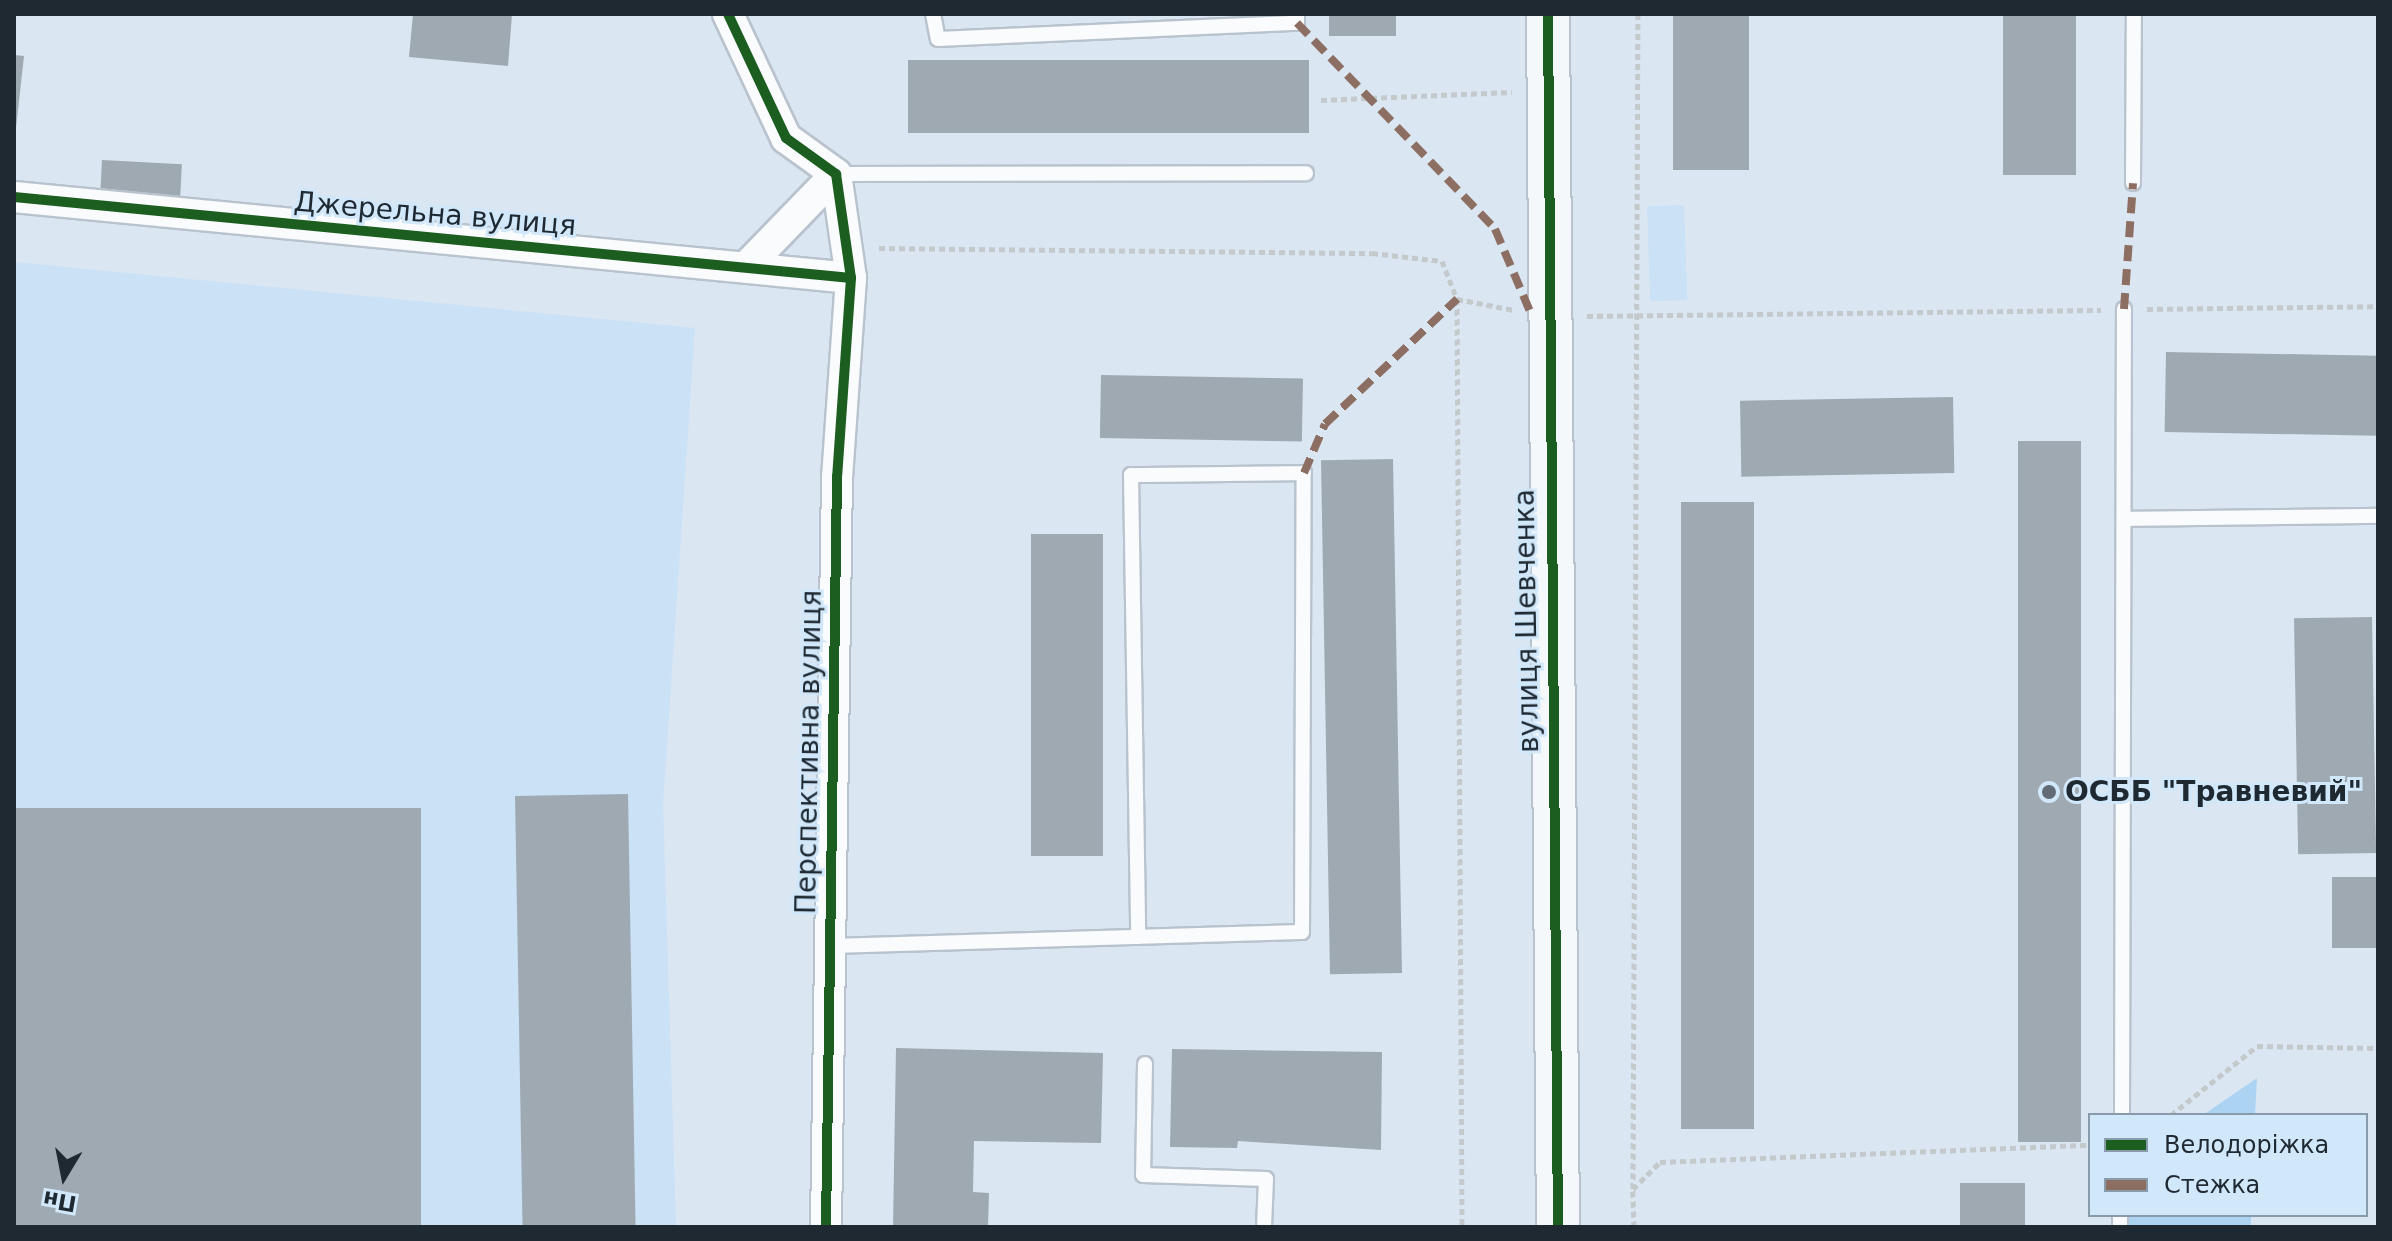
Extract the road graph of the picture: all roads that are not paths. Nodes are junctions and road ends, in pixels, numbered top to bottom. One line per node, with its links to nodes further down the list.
1 (933, 14): 2 (lane)
2 (1297, 14)
3 (1548, 14): 21 (street, вулиця Шевченка)
4 (2134, 14): 8 (lane)
5 (732, 15): 7 (street)
6 (1306, 173): 7 (lane)
7 (836, 174): 10 (street); 11 (street, Перспективна вулиця)
8 (2133, 183)
9 (14, 197): 10 (street, Джерельна вулиця)
10 (746, 267): 11 (street, Джерельна вулиця)
11 (851, 278): 16 (street, Перспективна вулиця)
12 (2124, 309): 14 (lane)
13 (2378, 516): 14 (lane)
14 (2124, 519): 18 (lane)
15 (1138, 937): 15 (lane); 16 (lane)
16 (830, 946): 19 (street, Перспективна вулиця)
17 (1145, 1064): 20 (lane)
18 (2122, 1113)
19 (826, 1227)
20 (1264, 1227)
21 (1558, 1227)

